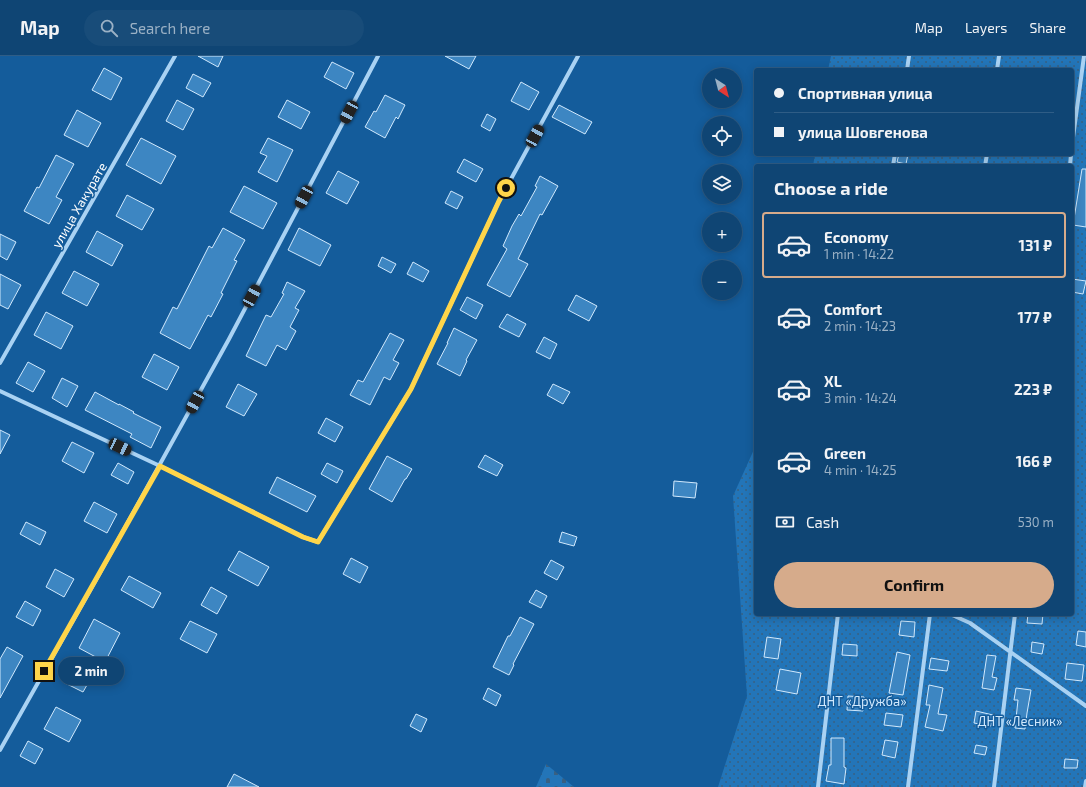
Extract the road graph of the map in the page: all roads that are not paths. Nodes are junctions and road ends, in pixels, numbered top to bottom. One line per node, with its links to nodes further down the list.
1 (176, 56): 10 (street, улица Хакурате)
2 (378, 56): 12 (street)
3 (578, 56): 12 (street)
4 (909, 56): 7 (street)
5 (999, 56): 8 (street)
6 (1084, 56): 9 (street)
7 (907, 68)
8 (997, 68)
9 (1074, 130)
10 (0, 363)
11 (0, 391): 12 (street)
12 (160, 466): 19 (street)
13 (838, 616): 21 (street)
14 (930, 616): 22 (street)
15 (954, 616): 17 (street)
16 (1016, 616): 17 (street)
17 (1011, 652): 18 (street); 23 (street)
18 (1086, 706)
19 (0, 750)
20 (1086, 781): 24 (street)
21 (818, 787)
22 (908, 787)
23 (994, 787)
24 (1085, 787)

